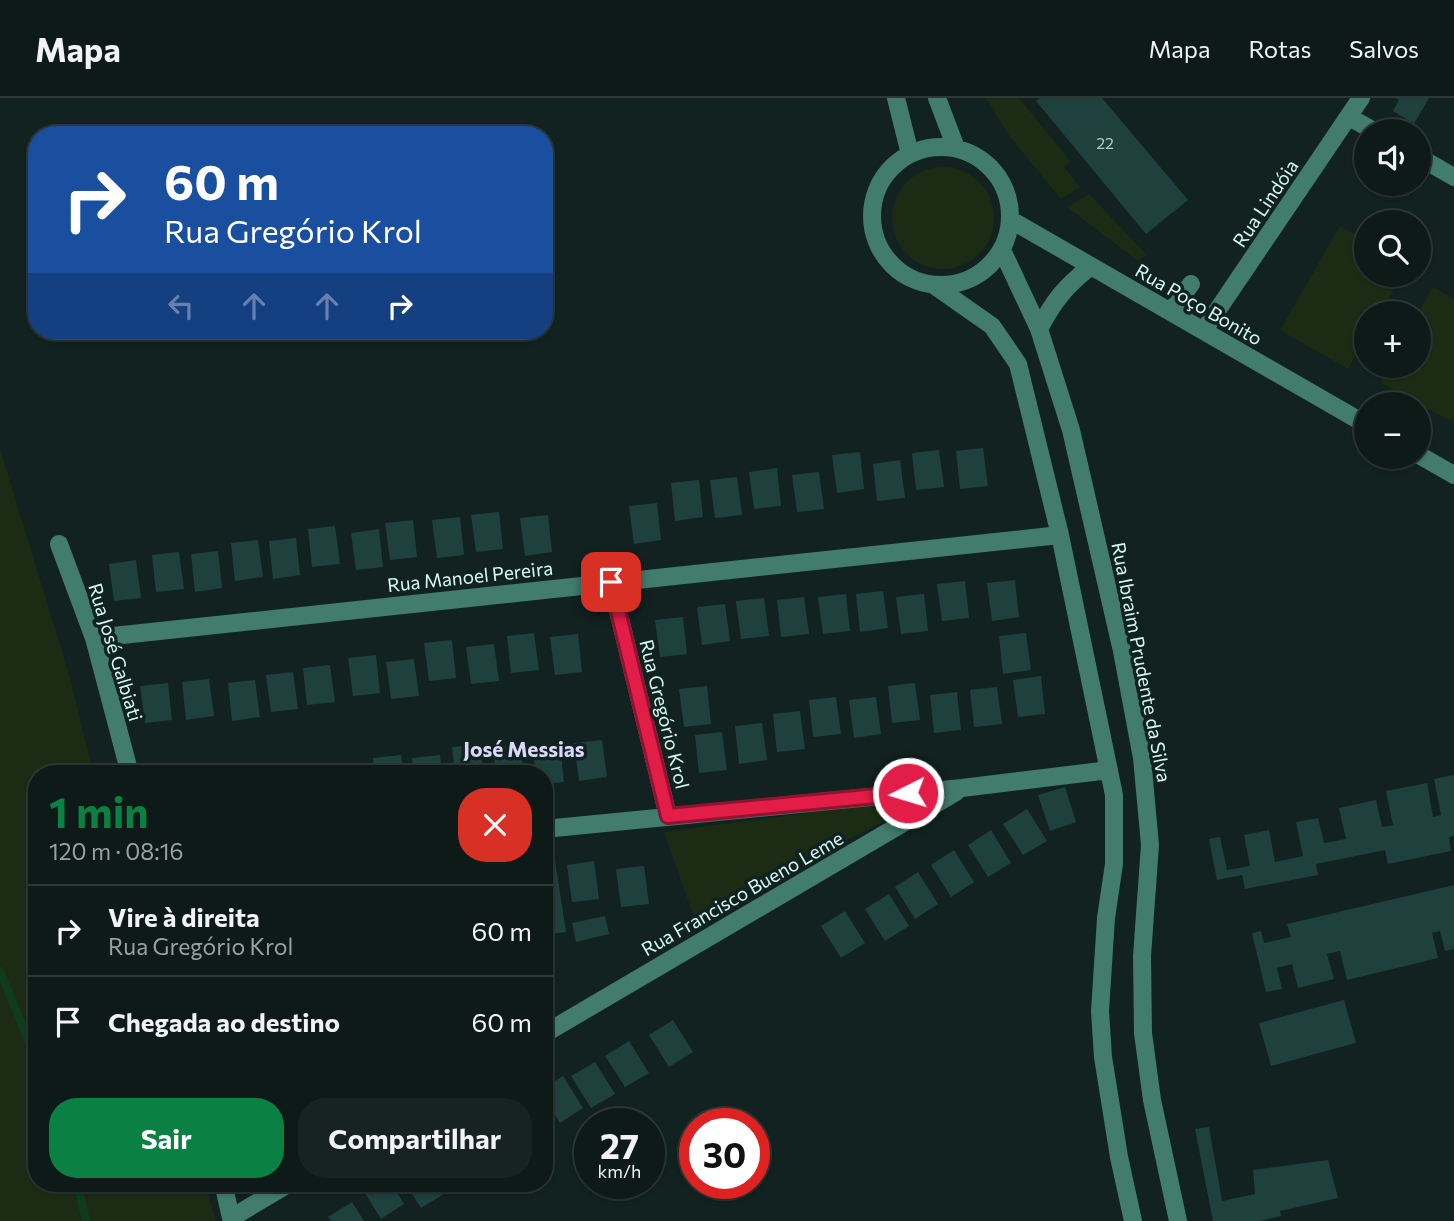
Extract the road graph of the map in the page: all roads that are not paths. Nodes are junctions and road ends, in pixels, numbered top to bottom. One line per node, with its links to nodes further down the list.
1 (896, 98): 7 (street)
2 (937, 98): 6 (street)
3 (1361, 98): 4 (street, Rua Lindóia)
4 (1349, 117): 5 (street); 17 (street, Rua Lindóia)
5 (1354, 120)
6 (956, 148): 7 (street); 10 (street)
7 (910, 153): 14 (street)
8 (1431, 164): 9 (street)
9 (1454, 177)
10 (1011, 220): 11 (street); 12 (street, Rua Poço Bonito)
11 (1002, 250): 14 (street); 16 (street, Rua Ibraim Prudente da Silva)
12 (1091, 266): 15 (street, Rua Poço Bonito); 16 (street)
13 (1191, 284): 15 (street)
14 (935, 286): 21 (street)
15 (1171, 312): 17 (street, Rua Poço Bonito)
16 (1039, 329): 34 (street, Rua Ibraim Prudente da Silva)
17 (1204, 330): 18 (street, Rua Poço Bonito)
18 (1354, 417)
19 (1431, 462): 20 (street)
20 (1454, 475)
21 (1060, 535): 23 (street, Rua Manoel Pereira); 26 (street)
22 (59, 544): 24 (street, Rua José Galbiati)
23 (611, 582): 24 (street, Rua Manoel Pereira); 28 (street, Rua Gregório Krol)
24 (94, 638): 25 (street, Rua José Galbiati)
25 (128, 765)
26 (1109, 770): 27 (street); 33 (street)
27 (962, 788): 28 (street); 30 (street, Rua Francisco Bueno Leme)
28 (668, 816): 29 (street)
29 (553, 828)
30 (553, 1029)
31 (225, 1192): 32 (street)
32 (275, 1192)
33 (1133, 1221)
34 (1178, 1221)

